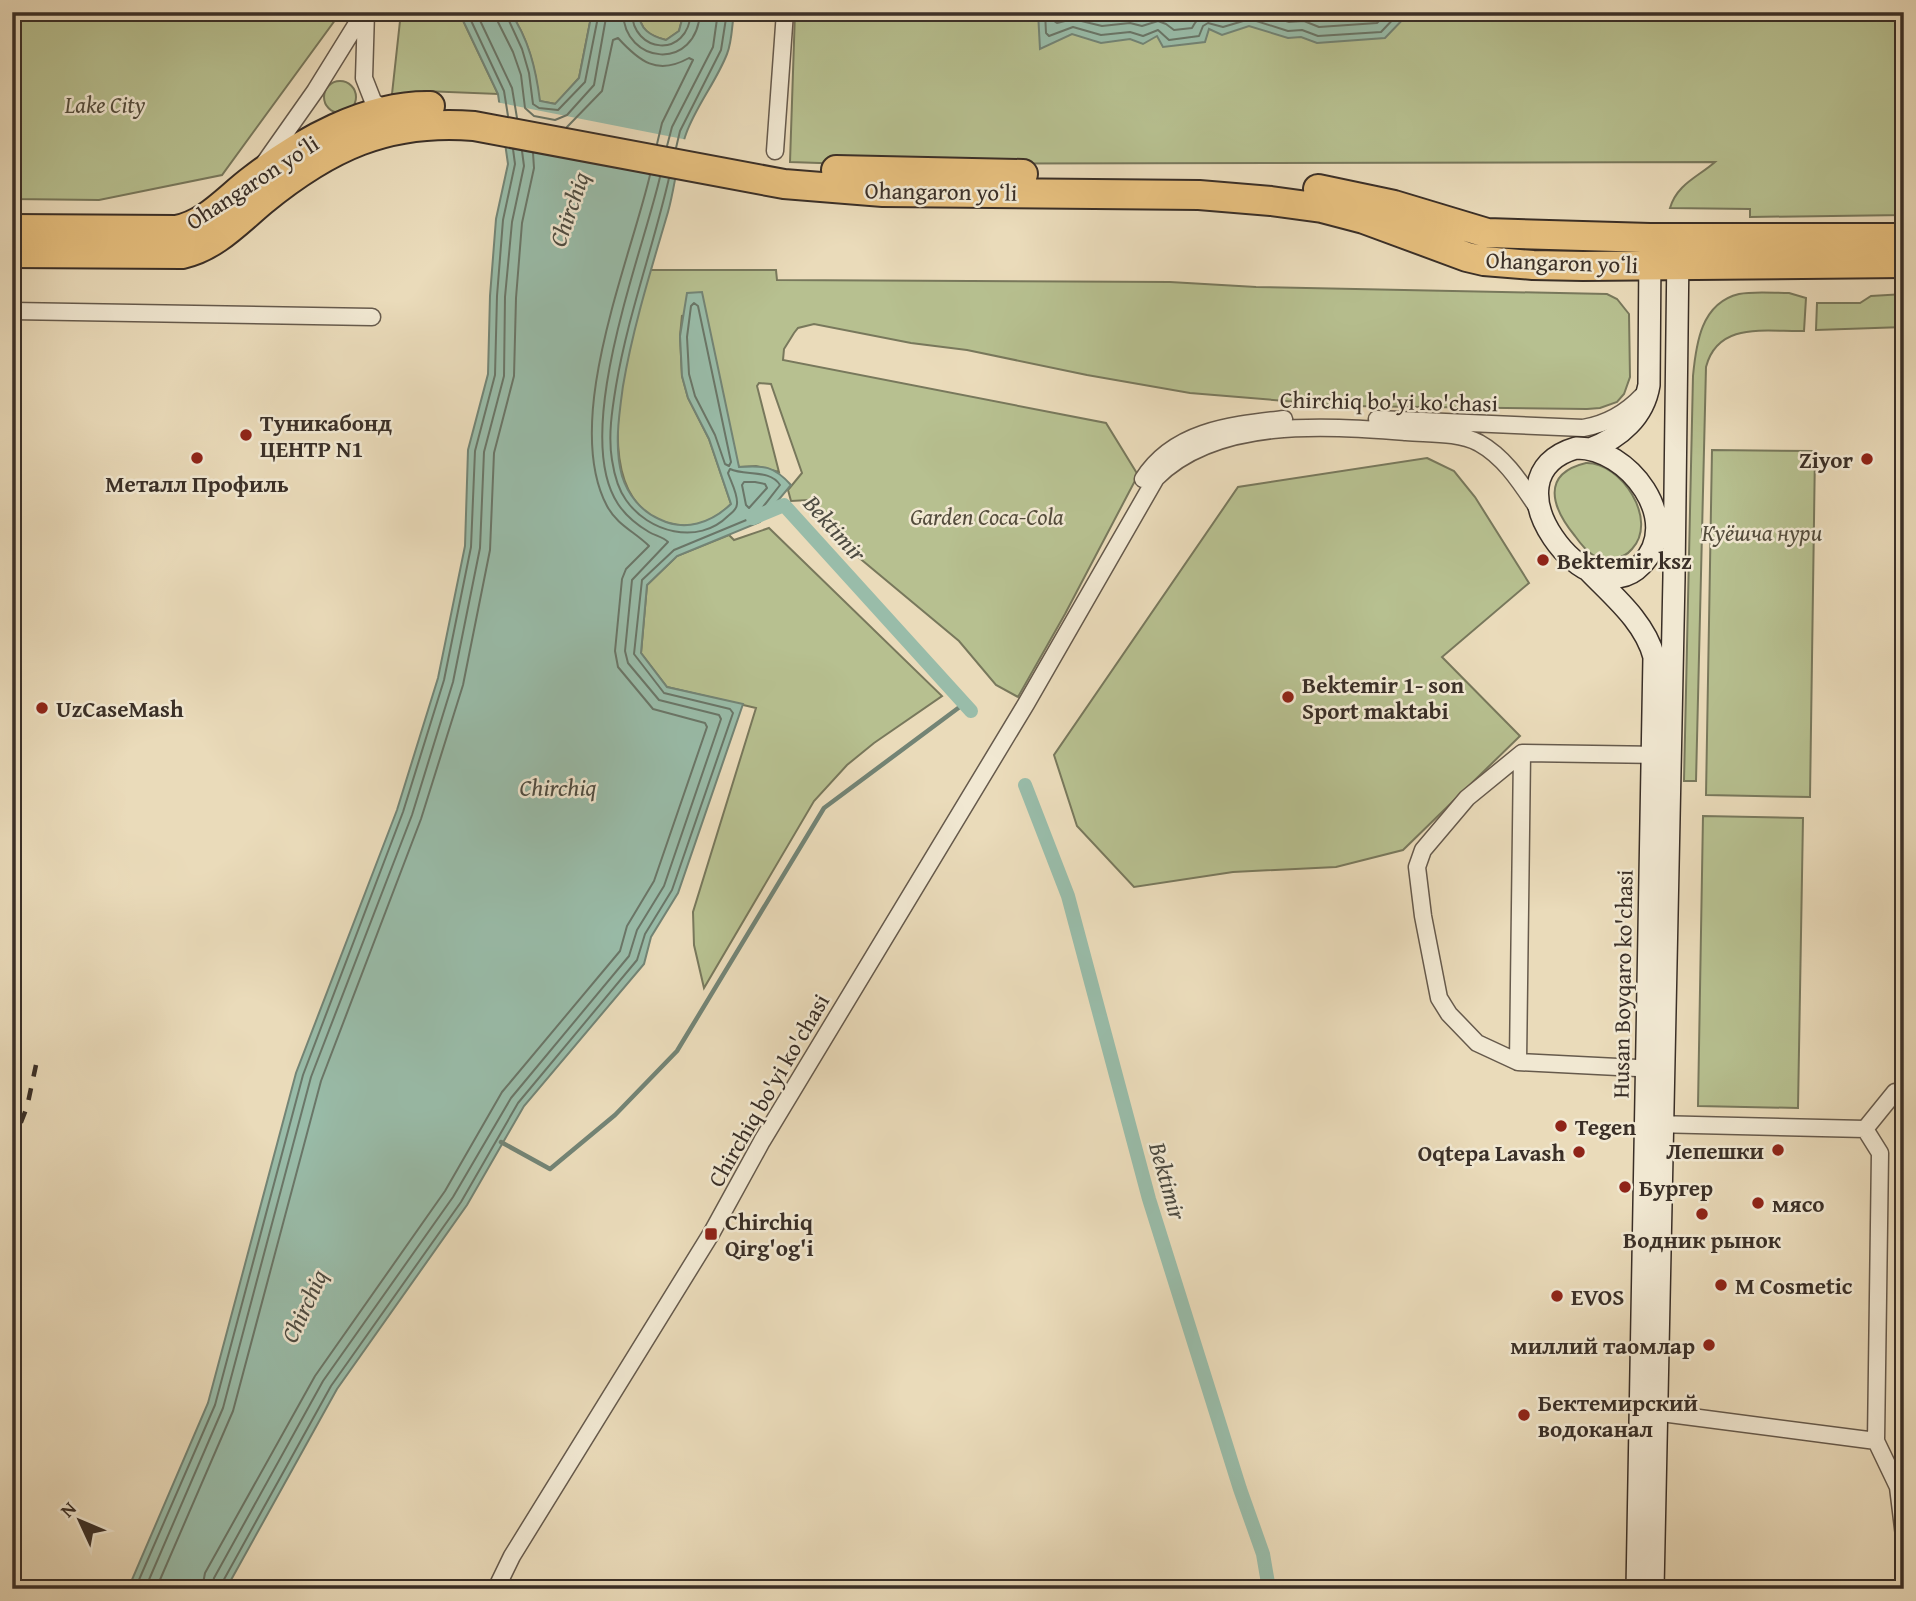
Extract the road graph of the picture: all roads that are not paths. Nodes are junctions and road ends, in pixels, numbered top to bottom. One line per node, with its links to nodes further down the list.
1 (365, 12): 3 (street); 7 (street)
2 (785, 12): 5 (street)
3 (385, 111): 4 (highway, Ohangaron yoʻli); 7 (highway, Ohangaron yoʻli)
4 (476, 117): 6 (highway, Ohangaron yoʻli); 12 (highway, Ohangaron yoʻli)
5 (775, 151)
6 (698, 160): 9 (highway, Ohangaron yoʻli); 14 (highway, Ohangaron yoʻli)
7 (254, 178): 8 (highway, Ohangaron yoʻli)
8 (12, 229)
9 (1650, 237): 11 (highway, Ohangaron yoʻli); 14 (main road)
10 (1904, 238): 11 (highway, Ohangaron yoʻli)
11 (1678, 251): 13 (highway, Ohangaron yoʻli); 14 (highway, Ohangaron yoʻli); 19 (main road, Husan Boyqaro ko'chasi)
12 (12, 253)
13 (1904, 263)
14 (1650, 265): 17 (main road)
15 (12, 311): 16 (street)
16 (372, 317)
17 (1649, 385): 18 (street, Chirchiq bo'yi ko'chasi); 20 (main road)
18 (1549, 428): 20 (street, Chirchiq bo'yi ko'chasi); 25 (street, Chirchiq bo'yi ko'chasi)
19 (1675, 442): 22 (main road, Husan Boyqaro ko'chasi); 24 (main road, Husan Boyqaro ko'chasi)
20 (1590, 449): 21 (main road); 22 (main road, Husan Boyqaro ko'chasi)
21 (1540, 512): 23 (main road, Husan Boyqaro ko'chasi); 25 (street, Chirchiq bo'yi ko'chasi)
22 (1657, 523): 23 (main road, Husan Boyqaro ko'chasi); 24 (main road, Husan Boyqaro ko'chasi)
23 (1589, 571): 27 (main road, Husan Boyqaro ko'chasi)
24 (1674, 576): 27 (main road, Husan Boyqaro ko'chasi)
25 (1077, 613): 36 (street, Chirchiq bo'yi ko'chasi)
26 (1522, 753): 27 (street); 28 (street); 28 (street)
27 (1661, 755): 29 (main road, Husan Boyqaro ko'chasi)
28 (1518, 1062): 29 (street)
29 (1655, 1069): 31 (main road, Husan Boyqaro ko'chasi)
30 (1904, 1092): 32 (street)
31 (1654, 1124): 32 (street); 33 (main road, Husan Boyqaro ko'chasi)
32 (1865, 1129): 34 (street)
33 (1649, 1412): 34 (street); 37 (main road, Husan Boyqaro ko'chasi); 38 (main road, Husan Boyqaro ko'chasi)
34 (1876, 1441): 35 (street)
35 (1904, 1536)
36 (496, 1589)
37 (1637, 1589)
38 (1653, 1589)

